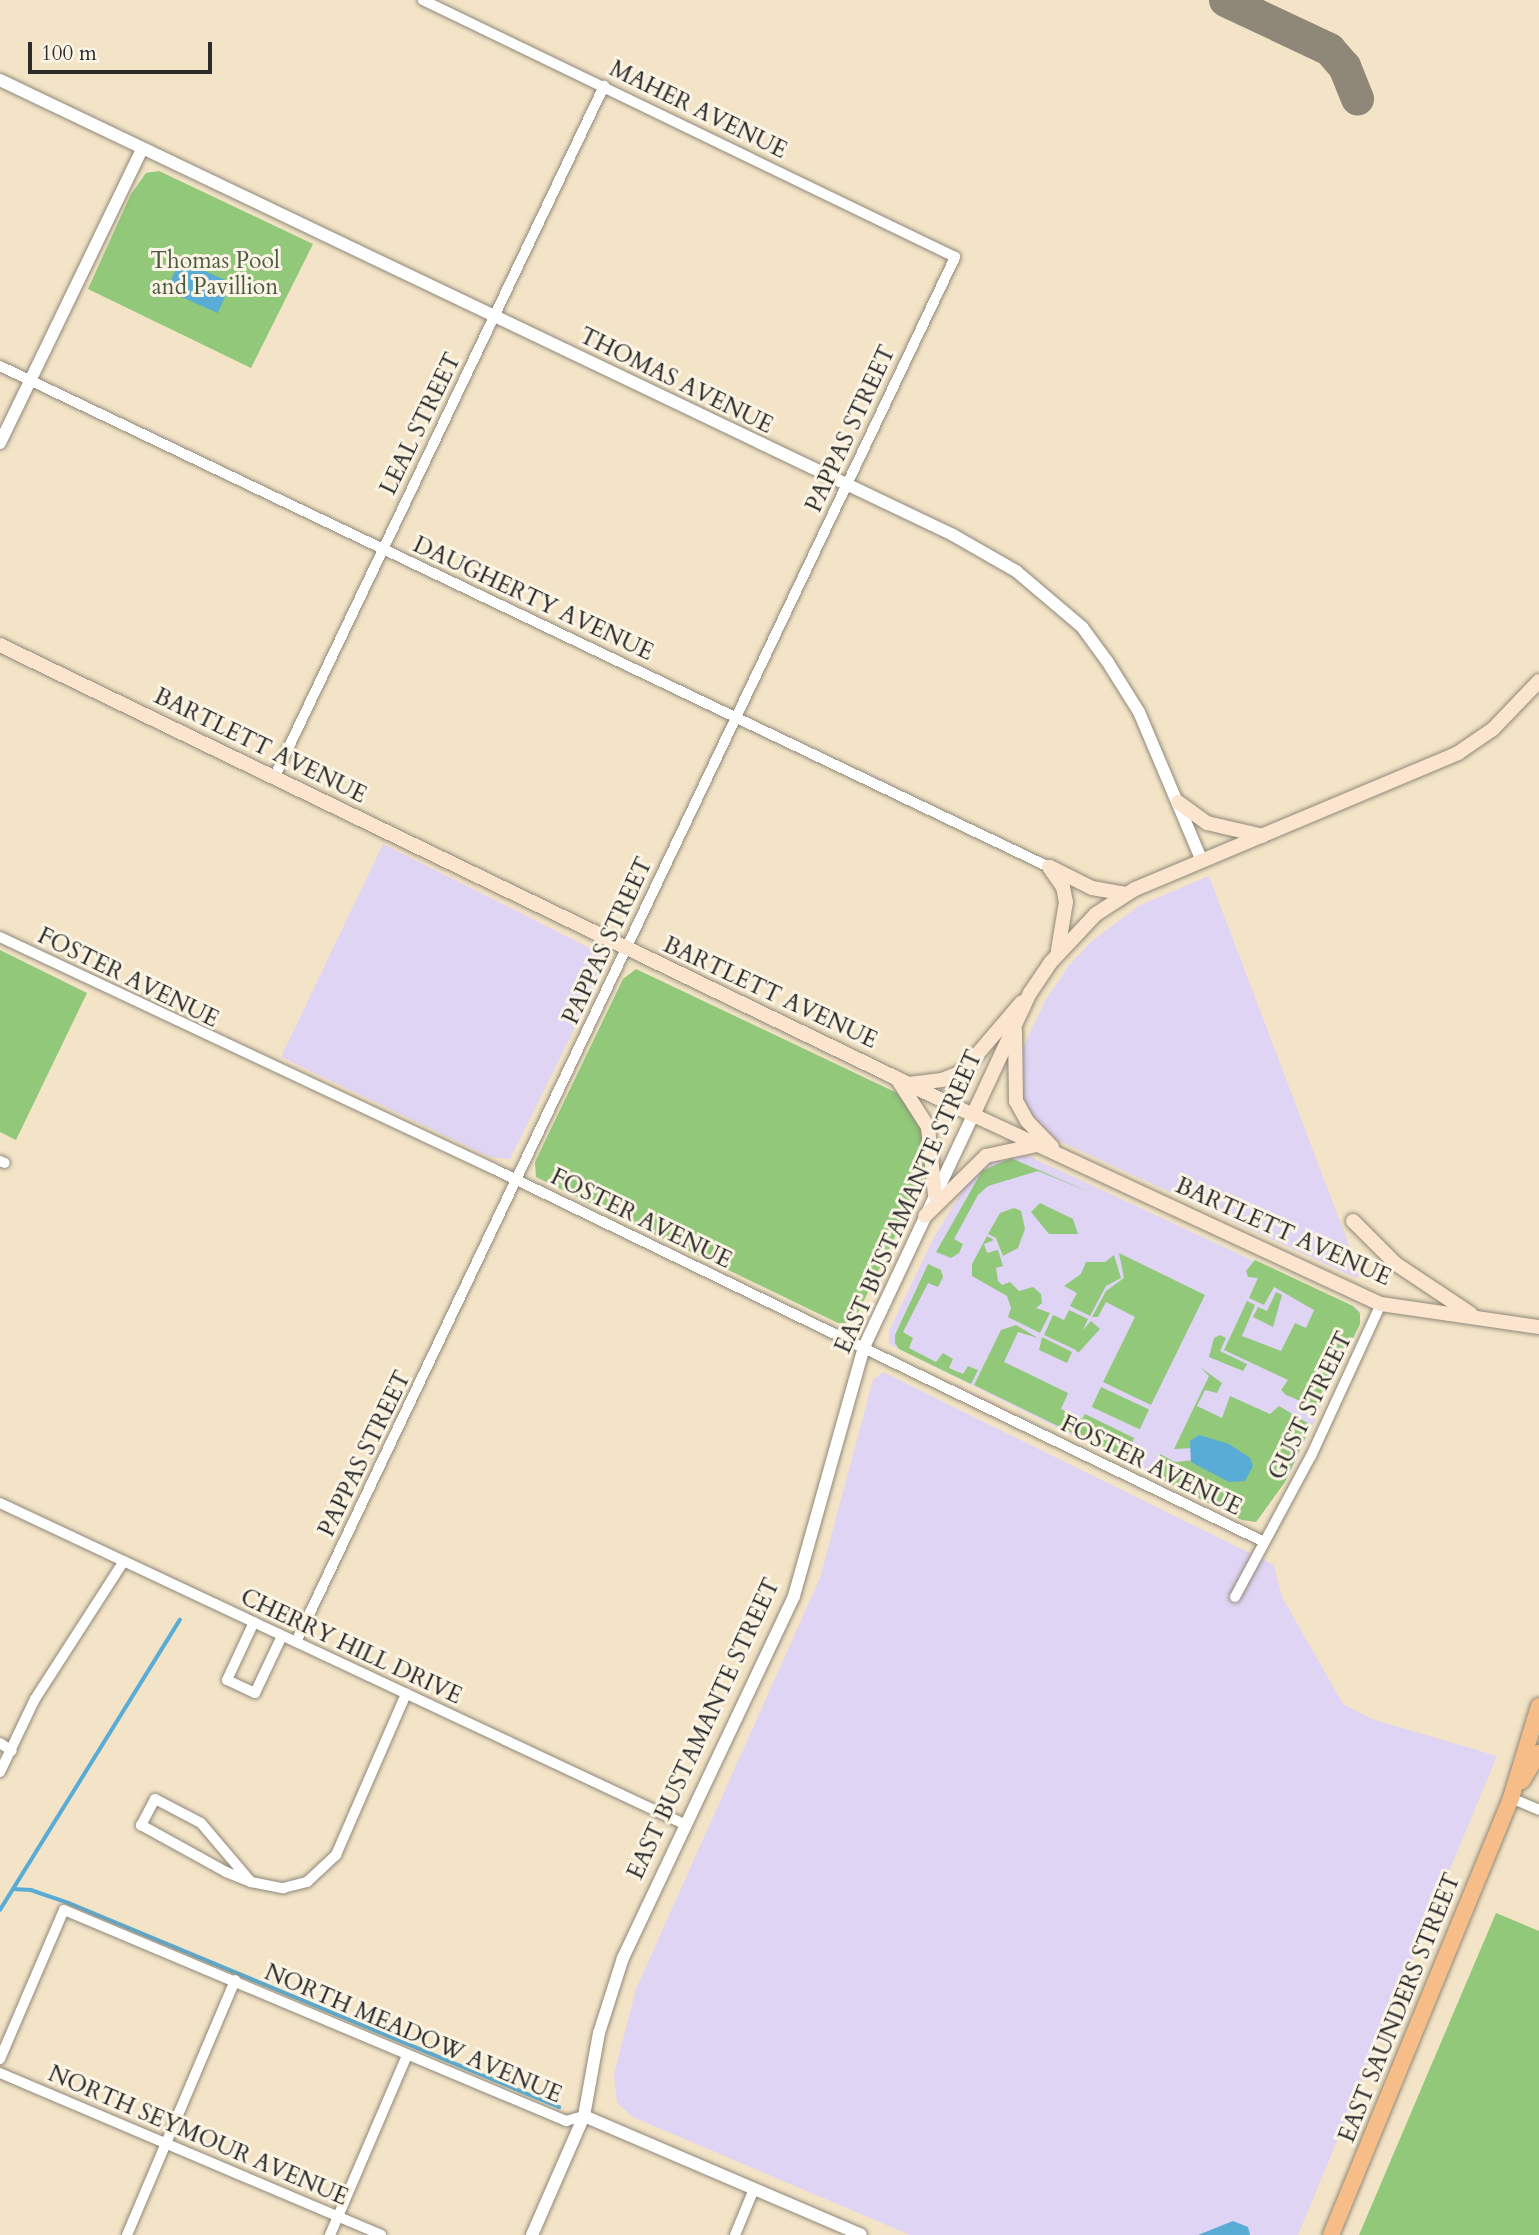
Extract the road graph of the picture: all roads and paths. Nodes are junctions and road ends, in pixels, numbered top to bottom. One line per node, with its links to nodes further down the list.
1 (423, 0): 3 (street, MAHER AVENUE)
2 (0, 80): 4 (street, THOMAS AVENUE)
3 (604, 86): 5 (street, MAHER AVENUE); 6 (street, LEAL STREET)
4 (142, 149): 6 (street, THOMAS AVENUE); 8 (street)
5 (955, 257): 10 (street, PAPPAS STREET)
6 (494, 317): 10 (street, THOMAS AVENUE); 11 (street, LEAL STREET)
7 (0, 366): 8 (street, DAUGHERTY AVENUE)
8 (30, 380): 9 (street); 11 (street, DAUGHERTY AVENUE)
9 (0, 443)
10 (846, 485): 14 (street, PAPPAS STREET); 16 (street, THOMAS AVENUE)
11 (382, 548): 14 (street, DAUGHERTY AVENUE); 15 (street, LEAL STREET)
12 (0, 645): 15 (main road, BARTLETT AVENUE)
13 (1539, 681): 17 (main road, EAST BUSTAMANTE STREET)
14 (736, 716): 19 (street, DAUGHERTY AVENUE); 22 (street, PAPPAS STREET)
15 (274, 778): 22 (main road, BARTLETT AVENUE)
16 (1178, 802): 17 (main road); 18 (street, THOMAS AVENUE)
17 (1263, 836): 18 (main road, EAST BUSTAMANTE STREET)
18 (1202, 861): 20 (main road, EAST BUSTAMANTE STREET)
19 (1049, 867): 20 (main road); 23 (main road)
20 (1125, 894): 23 (main road, EAST BUSTAMANTE STREET)
21 (0, 937): 30 (street, FOSTER AVENUE)
22 (626, 949): 26 (main road, BARTLETT AVENUE); 30 (street, PAPPAS STREET)
23 (1057, 955): 24 (main road, EAST BUSTAMANTE STREET)
24 (1030, 993): 25 (main road, EAST BUSTAMANTE STREET); 26 (main road)
25 (1016, 1023): 27 (main road, EAST BUSTAMANTE STREET); 29 (main road)
26 (902, 1081): 27 (main road, BARTLETT AVENUE); 31 (main road)
27 (973, 1115): 28 (main road, BARTLETT AVENUE); 31 (street, EAST BUSTAMANTE STREET)
28 (1038, 1145): 29 (main road, BARTLETT AVENUE); 32 (main road)
29 (1060, 1156): 34 (main road, BARTLETT AVENUE)
30 (515, 1181): 37 (street, FOSTER AVENUE); 44 (street, PAPPAS STREET)
31 (935, 1195): 32 (street, EAST BUSTAMANTE STREET)
32 (925, 1216): 37 (street, EAST BUSTAMANTE STREET)
33 (1353, 1221): 35 (main road)
34 (1381, 1304): 35 (main road, BARTLETT AVENUE); 39 (street, GUST STREET)
35 (1479, 1319): 36 (main road, BARTLETT AVENUE)
36 (1539, 1327)
37 (864, 1347): 39 (street, FOSTER AVENUE); 53 (street, EAST BUSTAMANTE STREET)
38 (0, 1503): 40 (street, CHERRY HILL DRIVE)
39 (1262, 1541): 41 (street, GUST STREET)
40 (124, 1561): 42 (street, CHERRY HILL DRIVE); 48 (street)
41 (1235, 1597)
42 (254, 1622): 43 (street, CHERRY HILL DRIVE); 43 (street)
43 (282, 1636): 44 (street, CHERRY HILL DRIVE)
44 (296, 1642): 45 (street, CHERRY HILL DRIVE)
45 (406, 1694): 53 (street, CHERRY HILL DRIVE); 54 (street)
46 (1539, 1706): 51 (main road, EAST SAUNDERS STREET)
47 (0, 1743): 48 (street)
48 (12, 1751): 50 (street)
49 (1539, 1754): 51 (main road, EAST SAUNDERS STREET)
50 (0, 1772)
51 (1511, 1798): 52 (street); 69 (main road, EAST SAUNDERS STREET)
52 (1539, 1811)
53 (686, 1825): 59 (street, EAST BUSTAMANTE STREET)
54 (251, 1882): 54 (street)
55 (235, 1980): 56 (street, NORTH MEADOW AVENUE); 57 (street, NORTH MEADOW AVENUE); 60 (street)
56 (407, 2055): 59 (street, NORTH MEADOW AVENUE); 62 (street)
57 (0, 2059)
58 (0, 2073): 60 (street, NORTH SEYMOUR AVENUE)
59 (584, 2116): 61 (street, NORTH MEADOW AVENUE); 66 (street, EAST BUSTAMANTE STREET)
60 (166, 2143): 62 (street, NORTH SEYMOUR AVENUE); 63 (street)
61 (754, 2189): 67 (street); 68 (street, NORTH MEADOW AVENUE)
62 (338, 2217): 64 (street); 65 (street, NORTH SEYMOUR AVENUE)
63 (127, 2235)
64 (330, 2235)
65 (381, 2235)
66 (532, 2235)
67 (734, 2235)
68 (861, 2235)
69 (1331, 2235)

